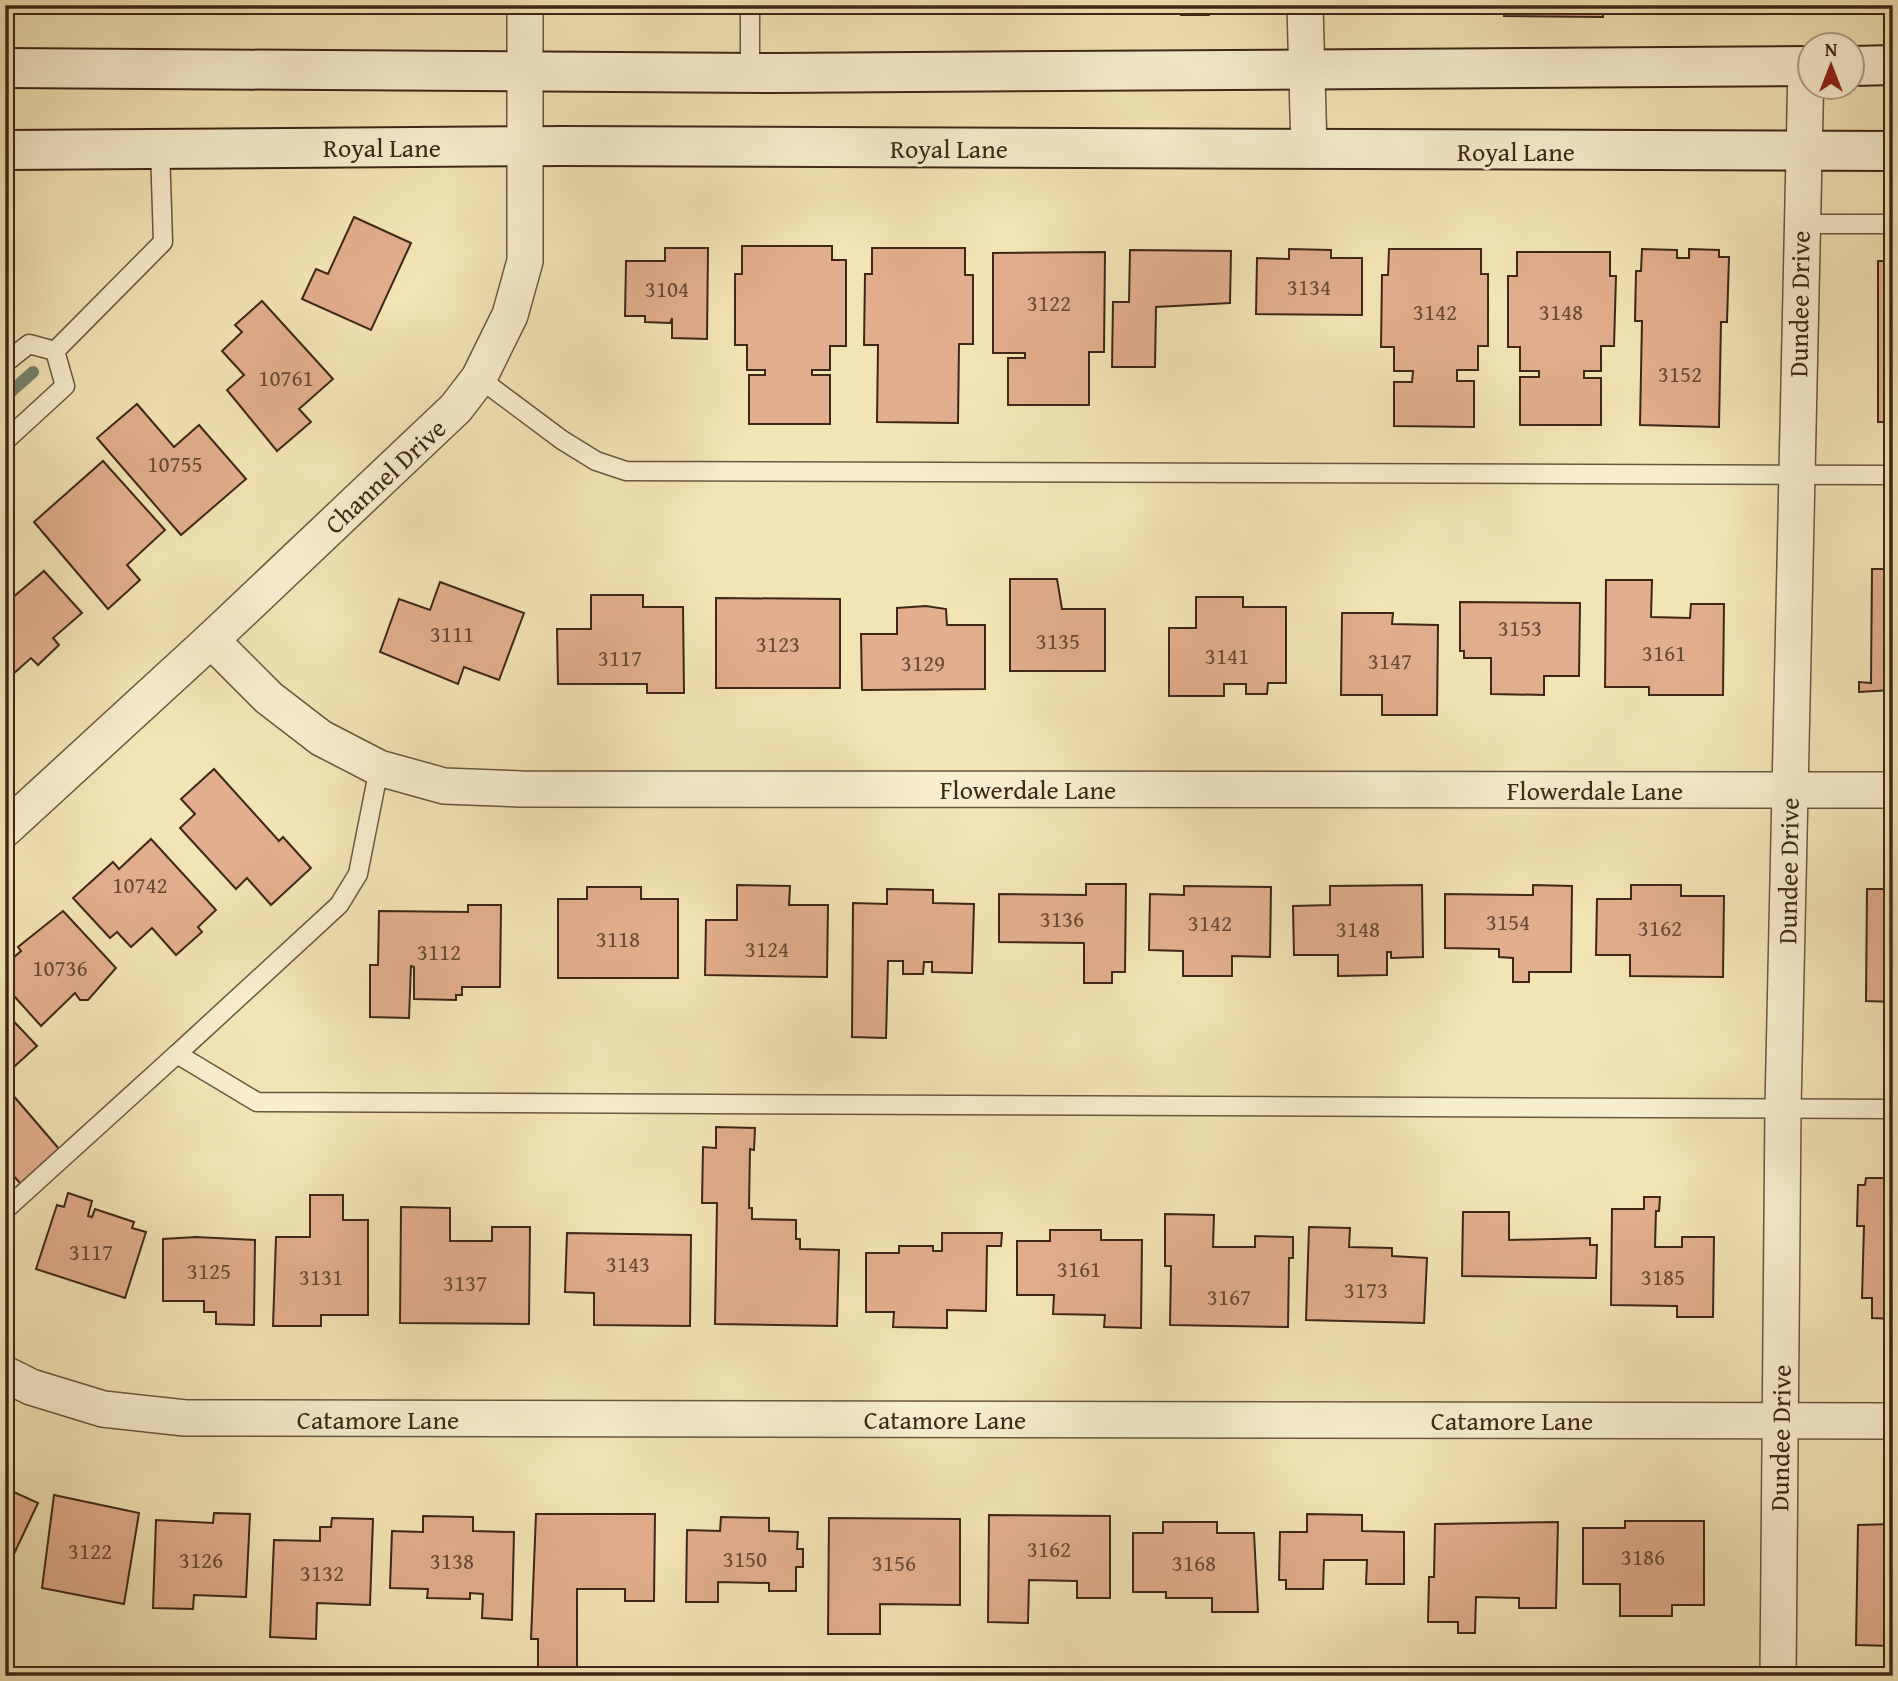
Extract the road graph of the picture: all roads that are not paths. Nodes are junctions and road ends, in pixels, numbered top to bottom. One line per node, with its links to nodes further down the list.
1 (525, 5): 9 (street, Channel Drive)
2 (750, 5): 10 (lane)
3 (1305, 5): 8 (street)
4 (1893, 65): 6 (main road)
5 (1797, 66): 8 (main road)
6 (1867, 66)
7 (5, 68): 9 (main road)
8 (1306, 69): 10 (main road); 15 (street)
9 (526, 71): 10 (main road); 12 (street, Channel Drive)
10 (750, 73)
11 (1806, 102): 17 (street, Dundee Drive)
12 (526, 146): 13 (main road, Royal Lane); 15 (main road, Royal Lane); 22 (street, Channel Drive)
13 (160, 149): 14 (main road, Royal Lane); 20 (lane)
14 (5, 150)
15 (1309, 150): 17 (main road, Royal Lane)
16 (1893, 151): 17 (main road, Royal Lane)
17 (1803, 152): 18 (street, Dundee Drive)
18 (1801, 224): 19 (lane); 24 (street, Dundee Drive)
19 (1893, 224)
20 (55, 351): 21 (lane); 23 (lane)
21 (5, 363)
22 (479, 378): 24 (lane); 26 (street, Channel Drive)
23 (5, 441)
24 (1795, 474): 25 (lane); 28 (street, Dundee Drive)
25 (1893, 475)
26 (211, 639): 27 (street, Flowerdale Lane); 30 (street, Channel Drive)
27 (379, 768): 28 (street, Flowerdale Lane); 31 (lane)
28 (1790, 790): 29 (street, Flowerdale Lane); 32 (street, Dundee Drive)
29 (1893, 790)
30 (5, 829)
31 (177, 1054): 32 (lane); 34 (lane)
32 (1783, 1108): 33 (lane); 36 (street, Dundee Drive)
33 (1893, 1108)
34 (5, 1210)
35 (5, 1374): 36 (street, Catamore Lane)
36 (1780, 1420): 37 (street, Catamore Lane); 38 (street, Dundee Drive)
37 (1893, 1421)
38 (1778, 1676)

